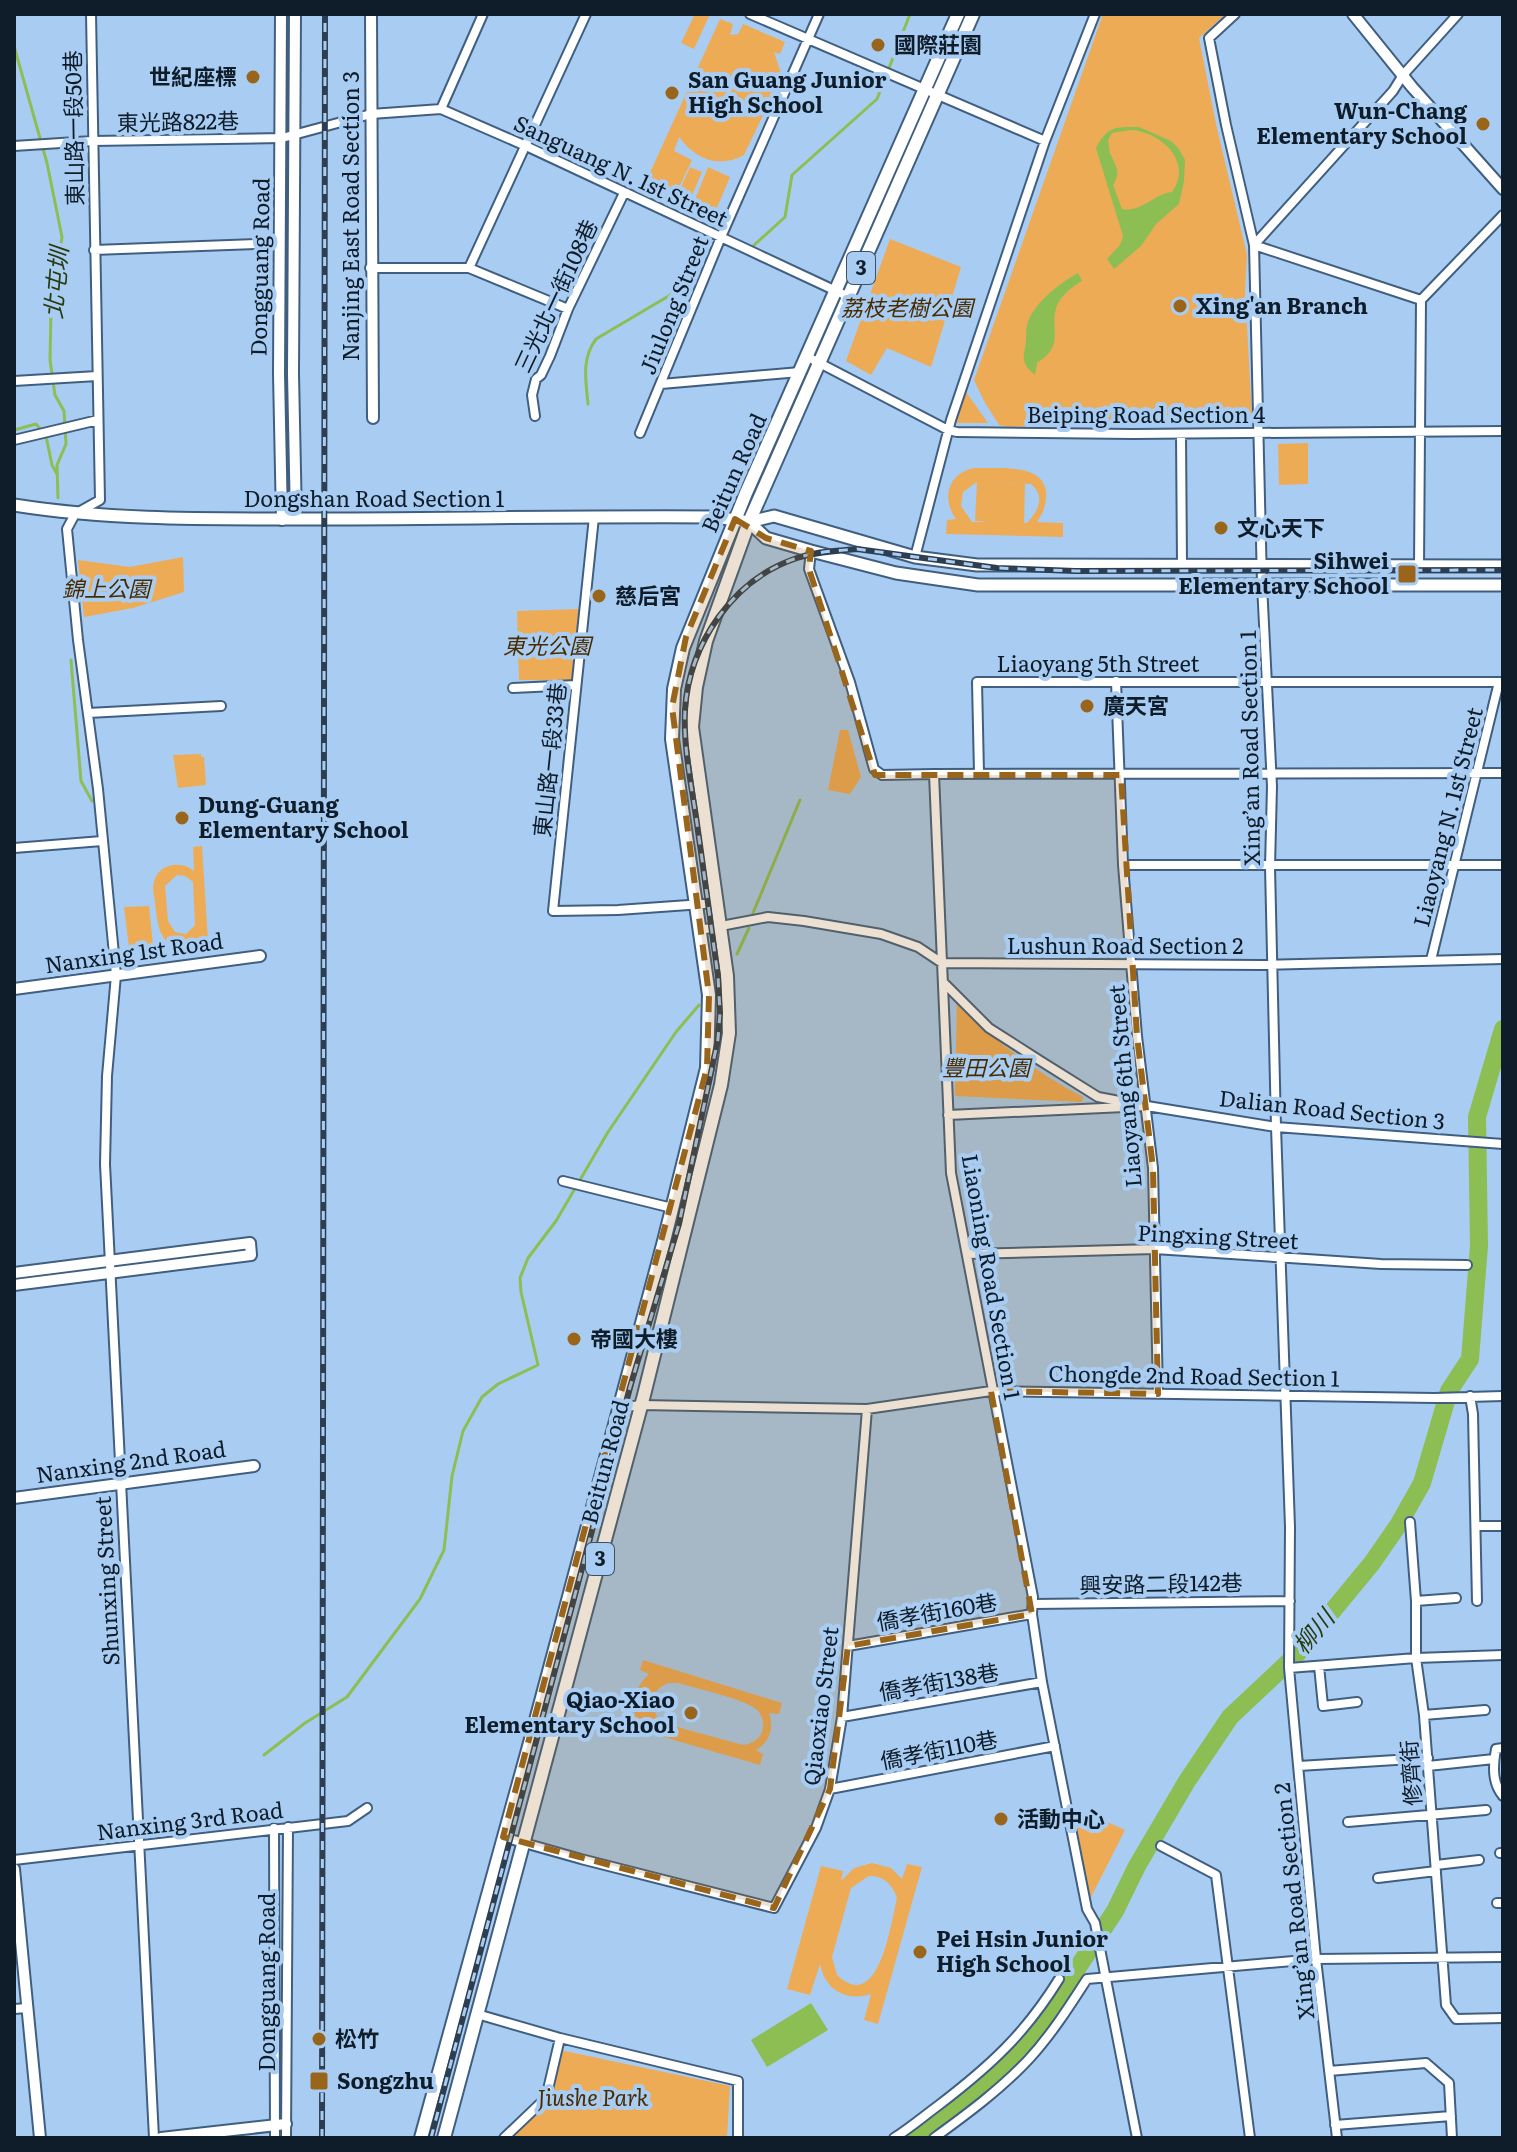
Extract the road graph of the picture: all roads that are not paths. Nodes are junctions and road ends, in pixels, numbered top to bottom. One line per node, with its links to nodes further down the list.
1 (91, 14): 23 (street, 東山路一段50巷)
2 (281, 14): 22 (street, Dongguang Road)
3 (295, 14): 21 (street, Dongguang Road)
4 (371, 14): 20 (street, Nanjing East Road Section 3)
5 (483, 14): 19 (street)
6 (586, 14): 26 (street)
7 (750, 14): 15 (street)
8 (819, 14): 15 (street, Jiulong Street)
9 (958, 14): 17 (main road, Beitun Road / 3)
10 (973, 14): 18 (main road, Beitun Road / 3)
11 (1095, 14): 24 (street)
12 (1235, 14): 32 (street, Xing’an Road Section 1)
13 (1353, 14): 16 (street)
14 (1458, 14): 16 (street)
15 (809, 38): 17 (street); 30 (street, Jiulong Street)
16 (1403, 75): 27 (street); 32 (street)
17 (924, 89): 18 (street); 36 (main road, Beitun Road / 3)
18 (938, 95): 24 (street); 37 (main road, Beitun Road / 3)
19 (441, 109): 20 (street, Sanguang N. 1st Street); 26 (street, Sanguang N. 1st Street)
20 (371, 114): 21 (street, Sanguang N. 1st Street); 34 (street, Nanjing East Road Section 3)
21 (294, 136): 22 (street, 東光路822巷); 59 (street, Dongguang Road)
22 (282, 138): 23 (street, 東光路822巷); 31 (street, Dongguang Road)
23 (92, 141): 25 (street, 東光路822巷); 33 (street, 東山路一段50巷)
24 (1045, 141): 49 (street)
25 (14, 146)
26 (526, 146): 28 (street, Sanguang N. 1st Street); 35 (street)
27 (1503, 189)
28 (624, 193): 30 (street, Sanguang N. 1st Street); 39 (street, 三光北一街108巷)
29 (1503, 215): 38 (street)
30 (721, 237): 36 (street, Sanguang N. 1st Street); 45 (street, Jiulong Street)
31 (280, 243): 33 (street); 61 (street, Dongguang Road)
32 (1254, 245): 38 (street); 53 (street, Xing’an Road Section 1)
33 (94, 250): 43 (street, 東山路一段50巷)
34 (370, 268): 35 (street); 47 (street, Nanjing East Road Section 3)
35 (469, 268): 39 (street)
36 (835, 291): 37 (street, Sanguang N. 1st Street); 40 (main road, Beitun Road / 3)
37 (849, 297): 41 (main road, Beitun Road / 3)
38 (1421, 300): 51 (street)
39 (568, 309): 46 (street, 三光北一街108巷)
40 (806, 356): 41 (street, Beiping Road Section 4); 42 (main road, Beitun Road / 3)
41 (819, 363): 49 (street, Beiping Road Section 4); 62 (main road, Beitun Road / 3)
42 (800, 372): 45 (street); 60 (main road, Beitun Road / 3)
43 (97, 376): 44 (street); 48 (street, 東山路一段50巷)
44 (14, 381)
45 (661, 384): 52 (street, Jiulong Street)
46 (535, 416)
47 (373, 418)
48 (98, 420): 55 (street); 57 (street, 東山路一段50巷)
49 (948, 430): 54 (street, Beiping Road Section 4); 64 (street)
50 (1503, 431): 51 (street, Beiping Road Section 4)
51 (1418, 432): 53 (street, Beiping Road Section 4); 67 (street)
52 (640, 433)
53 (1258, 433): 54 (street, Beiping Road Section 4); 66 (street, Xing’an Road Section 1)
54 (1181, 434): 65 (street)
55 (14, 440)
56 (14, 505): 57 (main road, Dongshan Road Section 1)
57 (75, 514): 61 (main road, Dongshan Road Section 1); 77 (street, Shunxing Street)
58 (594, 517): 59 (main road, Dongshan Road Section 1); 60 (main road, Dongshan Road Section 1); 74 (street, 東山路一段33巷)
59 (296, 519): 61 (main road, Dongshan Road Section 1)
60 (735, 519): 62 (main road, Dongshan Road Section 1); 91 (main road, Beitun Road / 3)
61 (282, 520)
62 (749, 522): 63 (main road); 64 (main road); 90 (main road, Beitun Road / 3)
63 (811, 551): 69 (main road); 82 (street)
64 (915, 557): 65 (main road)
65 (1182, 563): 66 (main road)
66 (1263, 565): 67 (main road); 69 (street, Xing’an Road Section 1)
67 (1419, 566): 68 (main road)
68 (1503, 566)
69 (1262, 584): 70 (main road); 72 (street, Xing’an Road Section 1)
70 (1503, 585)
71 (1116, 681): 72 (street, Liaoyang 5th Street); 78 (street, Liaoyang 5th Street); 83 (street, Liaoyang 6th Street)
72 (1266, 682): 73 (street, Liaoyang 5th Street); 79 (street, Xing’an Road Section 1)
73 (1501, 682): 80 (street, Liaoyang N. 1st Street)
74 (576, 685): 75 (street); 91 (street, 東山路一段33巷)
75 (513, 688)
76 (221, 706): 77 (street)
77 (88, 713): 84 (street, Shunxing Street)
78 (979, 773): 82 (street); 83 (street)
79 (1271, 773): 80 (street); 83 (street); 89 (street, Xing’an Road Section 1)
80 (1476, 773): 81 (street); 86 (street, Liaoyang N. 1st Street)
81 (1503, 773)
82 (934, 774): 97 (street, Liaoning Road Section 1)
83 (1121, 775): 87 (street, Liaoyang 6th Street)
84 (102, 841): 85 (street); 100 (street, Shunxing Street)
85 (14, 848)
86 (1456, 864): 88 (street); 89 (street); 96 (street, Liaoyang N. 1st Street)
87 (1123, 865): 89 (street); 98 (street, Liaoyang 6th Street)
88 (1503, 865)
89 (1270, 867): 99 (street, Xing’an Road Section 1)
90 (717, 903): 91 (street); 92 (main road, Beitun Road / 3)
91 (697, 905): 93 (main road, Beitun Road / 3)
92 (720, 927): 93 (street); 97 (street, Lushun Road Section 2); 121 (main road, Beitun Road / 3)
93 (700, 930): 108 (main road, Beitun Road / 3)
94 (260, 956): 100 (street, Nanxing 1st Road)
95 (1503, 959): 96 (street, Lushun Road Section 2)
96 (1431, 960): 99 (street, Lushun Road Section 2)
97 (942, 963): 98 (street, Lushun Road Section 2); 101 (street, Liaoning Road Section 1)
98 (1132, 965): 99 (street, Lushun Road Section 2); 103 (street, Liaoyang 6th Street)
99 (1273, 965): 105 (street, Xing’an Road Section 1)
100 (116, 975): 102 (street, Nanxing 1st Road); 113 (street, Shunxing Street)
101 (944, 983): 103 (street, Dalian Road Section 3); 104 (street, Liaoning Road Section 1)
102 (14, 989)
103 (1147, 1106): 104 (street, Dalian Road Section 3); 105 (street, Dalian Road Section 3); 109 (street, Liaoyang 6th Street)
104 (948, 1115): 110 (street, Liaoning Road Section 1)
105 (1276, 1127): 106 (street, Dalian Road Section 3); 111 (street)
106 (1503, 1144)
107 (566, 1182): 108 (street)
108 (672, 1208): 122 (main road, Beitun Road / 3)
109 (1155, 1249): 110 (street, Pingxing Street); 111 (street, Pingxing Street); 117 (street, Liaoyang 6th Street)
110 (967, 1254): 116 (street, Liaoning Road Section 1)
111 (1283, 1258): 112 (street, Pingxing Street); 118 (street)
112 (1467, 1265)
113 (111, 1266): 113 (street); 114 (street); 115 (street); 125 (street, Shunxing Street)
114 (14, 1273)
115 (14, 1285)
116 (991, 1391): 117 (street, Chongde 2nd Road Section 1); 123 (street, Chongde 2nd Road Section 1); 134 (street, Liaoning Road Section 1)
117 (1158, 1394): 118 (street, Chongde 2nd Road Section 1)
118 (1285, 1396): 120 (street, Chongde 2nd Road Section 1); 131 (street)
119 (1503, 1396): 120 (street)
120 (1466, 1397): 128 (street)
121 (641, 1405): 122 (street, Chongde 2nd Road Section 1); 123 (street, Chongde 2nd Road Section 1); 159 (main road, Beitun Road / 3)
122 (619, 1408): 158 (main road, Beitun Road / 3)
123 (867, 1409): 135 (street, Qiaoxiao Street)
124 (254, 1466): 125 (street, Nanxing 2nd Road)
125 (121, 1484): 126 (street, Nanxing 2nd Road); 160 (street, Shunxing Street)
126 (14, 1498)
127 (1410, 1522): 132 (street, 修齊街)
128 (1476, 1526): 129 (street); 133 (street)
129 (1503, 1526)
130 (1456, 1598): 132 (street)
131 (1290, 1601): 134 (street, 興安路二段142巷); 138 (street, Xing’an Road Section 2)
132 (1416, 1601): 137 (street, 修齊街)
133 (1477, 1601)
134 (1032, 1609): 135 (street, 僑孝街160巷); 140 (street, Liaoning Road Section 1)
135 (848, 1646): 144 (street, Qiaoxiao Street)
136 (1503, 1655): 137 (street)
137 (1416, 1658): 139 (street); 143 (street, 修齊街)
138 (1290, 1664): 139 (street); 149 (street, Xing’an Road Section 2)
139 (1319, 1666): 141 (street)
140 (1042, 1682): 144 (street, 僑孝街138巷); 145 (street, Liaoning Road Section 1)
141 (1357, 1702)
142 (1485, 1710): 143 (street)
143 (1424, 1715): 148 (street, 修齊街)
144 (842, 1717): 150 (street, Qiaoxiao Street)
145 (1055, 1746): 150 (street, 僑孝街110巷); 171 (street, Liaoning Road Section 1)
146 (1503, 1748): 147 (street)
147 (1494, 1759): 148 (street); 151 (street)
148 (1428, 1762): 149 (street); 154 (street, 修齊街)
149 (1299, 1766): 168 (street, Xing’an Road Section 2)
150 (830, 1789): 159 (street, Qiaoxiao Street)
151 (1503, 1796)
152 (367, 1808): 156 (street, Nanxing 3rd Road)
153 (1486, 1810): 154 (street)
154 (1432, 1815): 155 (street); 164 (street, 修齊街)
155 (1348, 1822)
156 (288, 1827): 157 (street, Nanxing 3rd Road); 180 (street, Dongguang Road)
157 (274, 1828): 160 (street, Nanxing 3rd Road); 180 (street, Dongguang Road)
158 (503, 1837): 159 (street, Qiaoxiao Street); 187 (main road, Beitun Road / 3)
159 (523, 1842): 175 (main road, Beitun Road / 3)
160 (138, 1845): 162 (street, Nanxing 3rd Road); 183 (street, Shunxing Street)
161 (1161, 1846): 170 (street)
162 (14, 1860)
163 (1479, 1860): 164 (street)
164 (1436, 1868): 166 (street); 169 (street, 修齊街)
165 (14, 1869): 173 (street)
166 (1378, 1878)
167 (1503, 1957): 169 (street)
168 (1316, 1959): 169 (street); 170 (street); 178 (street, Xing’an Road Section 2)
169 (1443, 1959): 176 (street, 修齊街)
170 (1227, 1966): 171 (street); 194 (street)
171 (1104, 1976): 192 (street); 193 (street)
172 (1059, 1979): 191 (street)
173 (27, 2008): 174 (street); 182 (street)
174 (14, 2009)
175 (477, 2014): 177 (street); 188 (main road, Beitun Road / 3)
176 (1503, 2018)
177 (560, 2038): 189 (street); 190 (street)
178 (1329, 2071): 179 (street); 181 (street, Xing’an Road Section 2)
179 (1451, 2116): 181 (street); 196 (street)
180 (281, 2124): 184 (street); 185 (street, Dongguang Road); 186 (street, Dongguang Road)
181 (1335, 2125): 195 (street, Xing’an Road Section 2)
182 (40, 2138)
183 (154, 2138)
184 (161, 2138)
185 (275, 2138)
186 (286, 2138)
187 (421, 2138)
188 (444, 2138)
189 (504, 2138)
190 (738, 2138)
191 (894, 2138)
192 (934, 2138)
193 (1137, 2138)
194 (1250, 2138)
195 (1337, 2138)
196 (1452, 2138)

